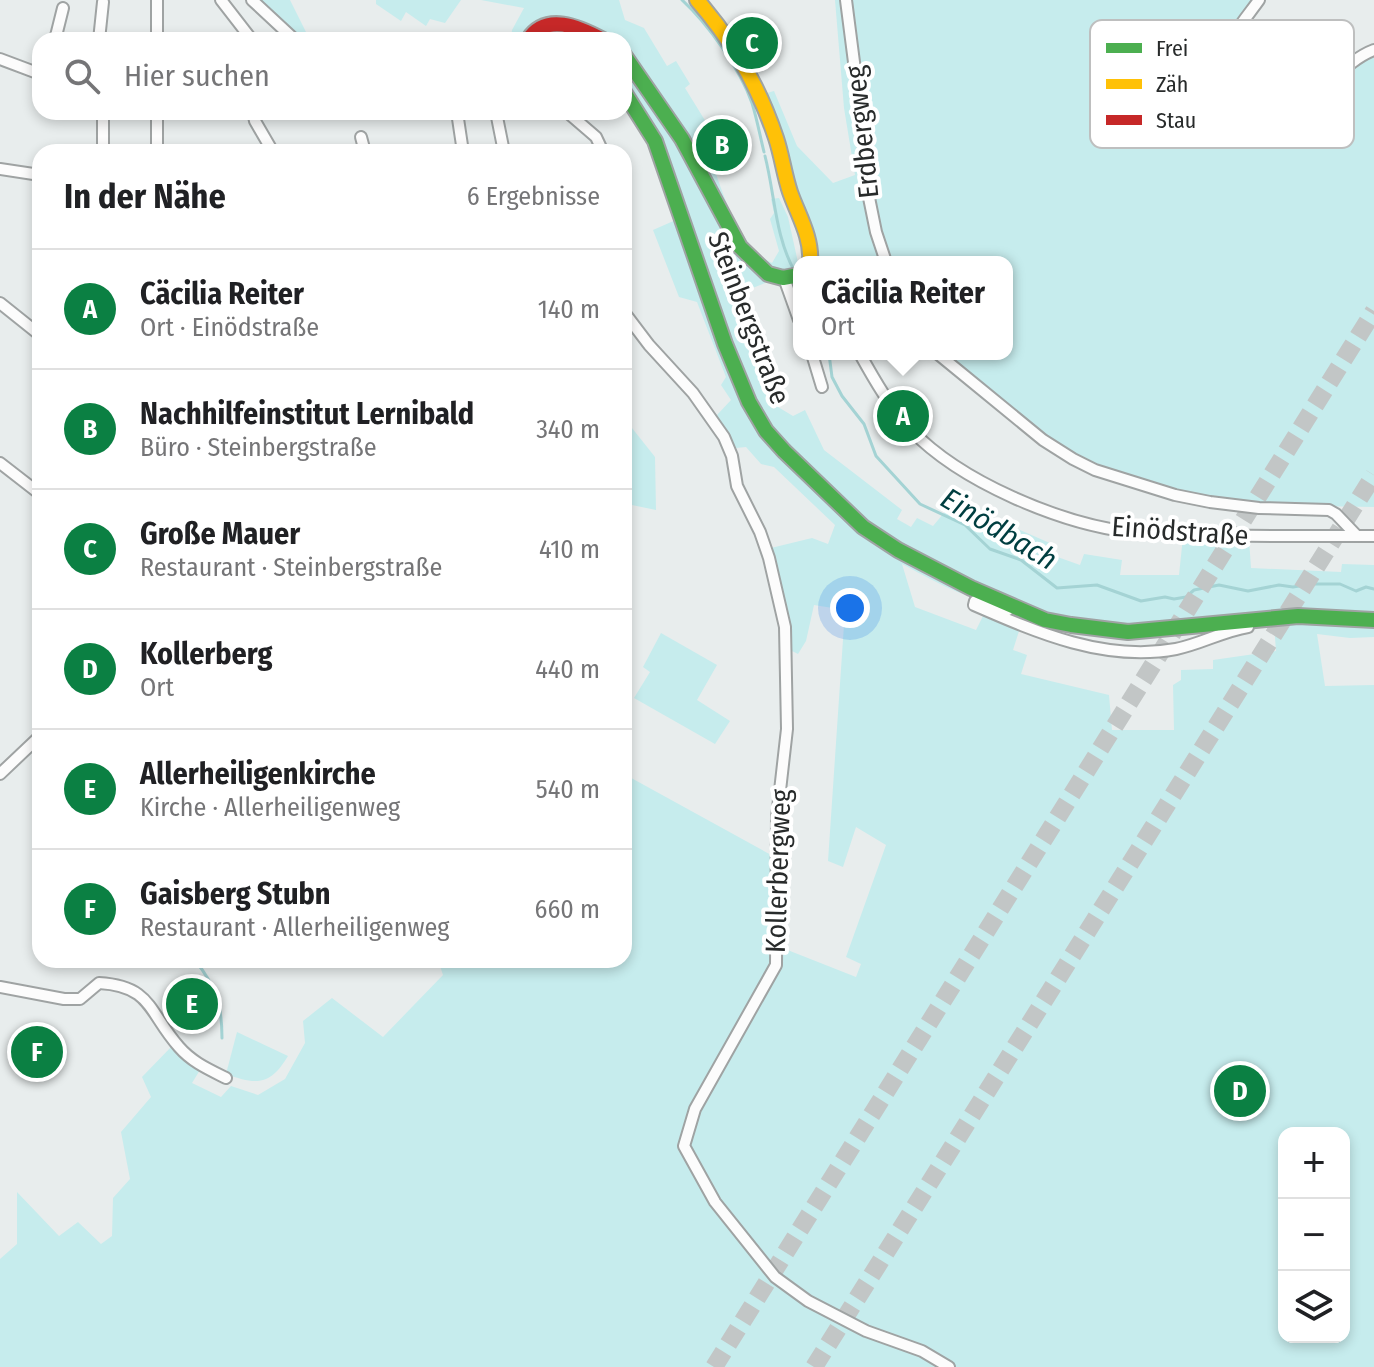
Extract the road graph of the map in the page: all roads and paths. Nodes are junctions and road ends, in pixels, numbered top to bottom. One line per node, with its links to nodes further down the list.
1 (157, 0): 12 (street)
2 (221, 0): 13 (street)
3 (252, 0): 14 (street)
4 (846, 0): 40 (street, Erdbergweg)
5 (1259, 0): 9 (street)
6 (103, 2): 11 (street)
7 (706, 3): 39 (main road)
8 (63, 8): 10 (street)
9 (1243, 20)
10 (57, 32)
11 (100, 32)
12 (157, 32)
13 (246, 32)
14 (286, 32)
15 (534, 32): 16 (main road)
16 (586, 32)
17 (1374, 50): 19 (street)
18 (0, 59): 21 (street)
19 (1354, 60)
20 (632, 65): 41 (main road, Steinbergstraße)
21 (32, 71)
22 (632, 105): 53 (main road, Steinbergstraße)
23 (103, 120): 30 (street)
24 (157, 120): 31 (street)
25 (255, 120): 32 (street)
26 (458, 120): 34 (street)
27 (498, 120): 35 (street)
28 (576, 120): 36 (street)
29 (361, 137): 33 (street)
30 (103, 144)
31 (157, 144)
32 (268, 144)
33 (363, 144)
34 (462, 144)
35 (502, 144)
36 (599, 144)
37 (0, 169): 38 (street)
38 (32, 174)
39 (811, 256)
40 (884, 256)
41 (791, 277)
42 (0, 303): 44 (street)
43 (632, 323): 60 (street, Kollerbergweg)
44 (32, 329)
45 (814, 360): 48 (street)
46 (863, 360): 51 (street, Einödstraße)
47 (945, 360): 51 (street)
48 (822, 387)
49 (0, 463): 50 (street)
50 (32, 488)
51 (1357, 536): 52 (street, Einödstraße)
52 (1374, 536)
53 (1010, 605): 54 (main road, Steinbergstraße); 54 (street)
54 (1249, 620): 55 (main road, Steinbergstraße)
55 (1374, 620)
56 (32, 744): 57 (street)
57 (0, 774)
58 (0, 987): 59 (street)
59 (226, 1078)
60 (949, 1367)

